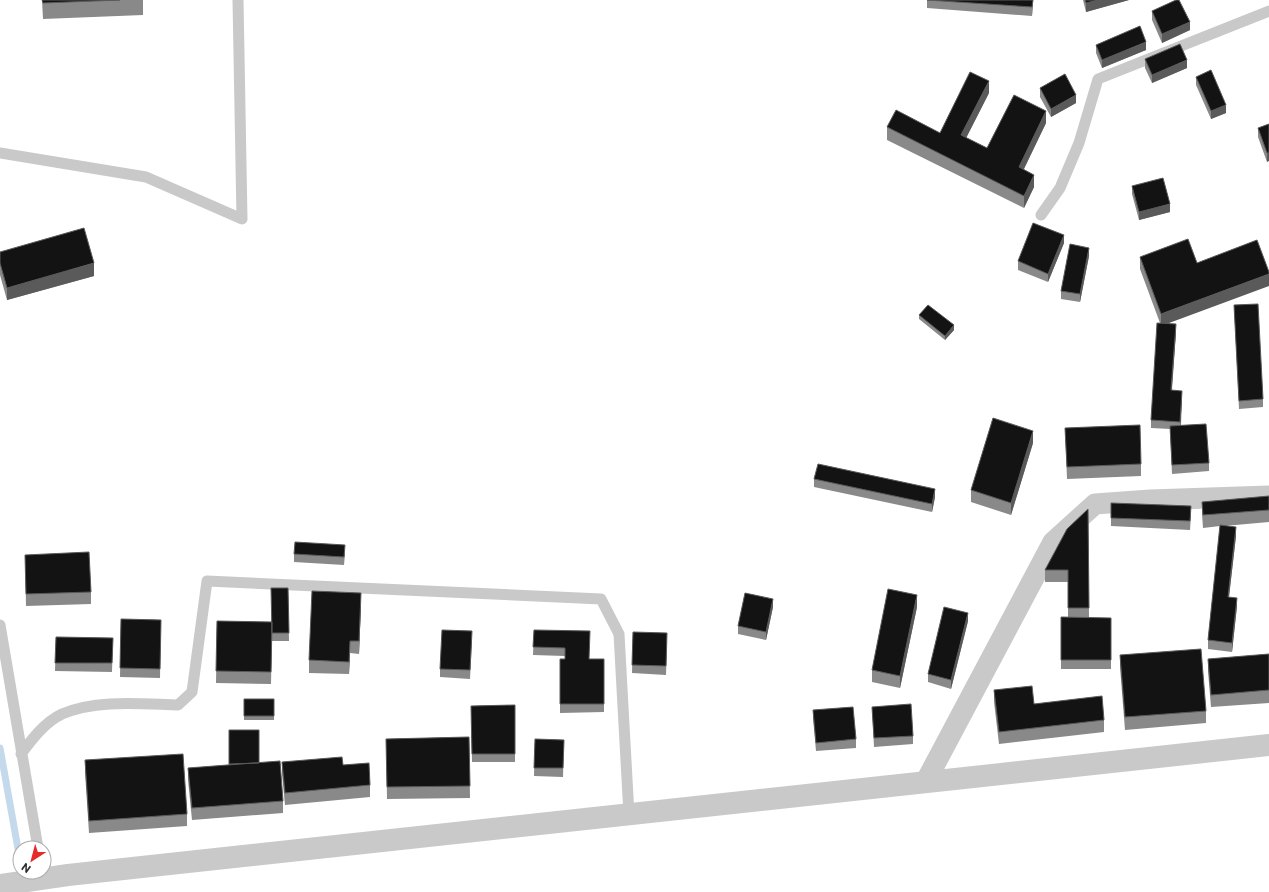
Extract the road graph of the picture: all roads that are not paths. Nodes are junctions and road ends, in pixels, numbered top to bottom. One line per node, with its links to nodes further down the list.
1 (238, 0): 3 (lane)
2 (1269, 11): 4 (lane)
3 (0, 153)
4 (1041, 215)
5 (1269, 496): 9 (street)
6 (0, 625): 8 (lane)
7 (1269, 744): 9 (street)
8 (21, 754): 10 (lane); 11 (lane)
9 (926, 781): 10 (street)
10 (629, 815): 12 (street)
11 (37, 840)
12 (52, 875)
13 (24, 880): 14 (street)
14 (0, 885)

